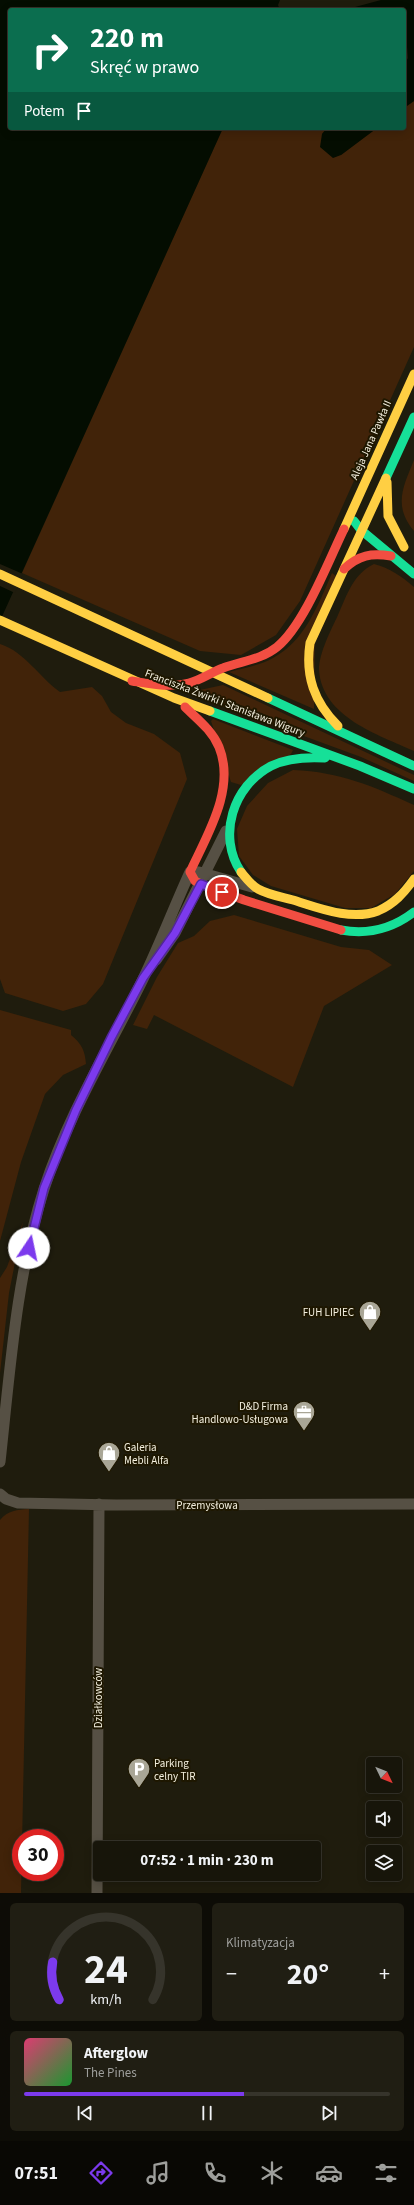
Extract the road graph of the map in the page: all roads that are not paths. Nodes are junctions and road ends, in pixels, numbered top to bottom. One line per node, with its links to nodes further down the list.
1 (414, 374): 4 (main road, Aleja Jana Pawła II)
2 (414, 417): 3 (main road)
3 (388, 472): 5 (main road); 9 (main road)
4 (350, 516): 5 (main road); 7 (main road); 17 (main road, Aleja Jana Pawła II)
5 (365, 520): 6 (main road); 7 (main road)
6 (376, 528)
7 (360, 530): 11 (main road); 12 (main road)
8 (387, 535): 9 (main road)
9 (404, 547): 10 (main road)
10 (414, 555)
11 (391, 556): 12 (main road); 14 (main road)
12 (342, 570): 21 (main road)
13 (0, 574): 16 (main road)
14 (414, 574)
15 (0, 620): 19 (main road)
16 (186, 660): 17 (main road); 18 (main road)
17 (237, 665): 18 (main road)
18 (213, 672): 19 (main road, Franciszka Żwirki i Stanisława Wigury); 21 (main road, Franciszka Żwirki i Stanisława Wigury)
19 (132, 681): 20 (main road, Franciszka Żwirki i Stanisława Wigury)
20 (174, 698): 22 (main road, Franciszka Żwirki i Stanisława Wigury); 26 (main road)
21 (347, 735): 23 (main road, Franciszka Żwirki i Stanisława Wigury)
22 (343, 760): 24 (main road, Franciszka Żwirki i Stanisława Wigury); 25 (main road)
23 (414, 766)
24 (414, 789)
25 (228, 827): 27 (street); 29 (main road)
26 (190, 872): 27 (street); 31 (street)
27 (203, 879): 29 (street); 30 (main road); 31 (street)
28 (414, 879): 29 (main road)
29 (258, 889)
30 (414, 912)
31 (143, 978): 32 (street)
32 (0, 1462)
33 (1, 1495): 34 (street, Przemysłowa)
34 (100, 1504): 35 (street, Przemysłowa); 36 (street, Działkowców)
35 (414, 1504)
36 (96, 1893)

